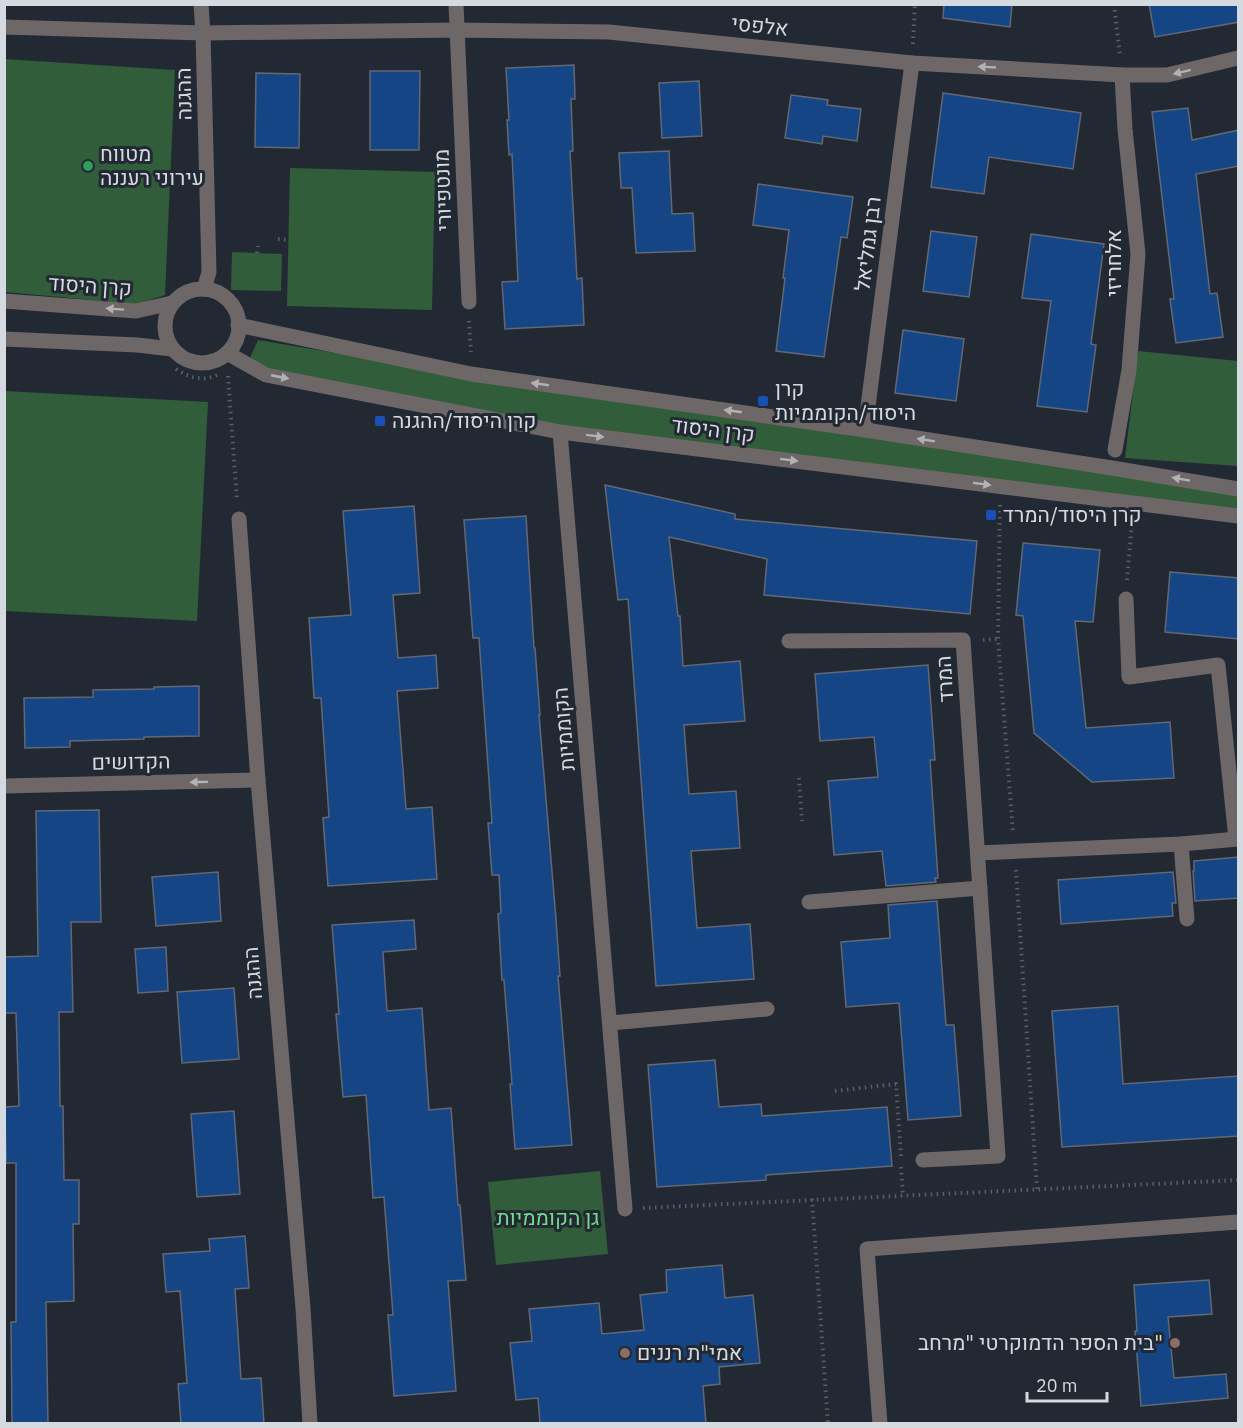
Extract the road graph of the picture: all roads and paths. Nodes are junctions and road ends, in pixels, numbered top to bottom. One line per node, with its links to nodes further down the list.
1 (201, 4): 7 (street, ההגנה)
2 (456, 4): 6 (street, מונטפיורי)
3 (915, 4): 9 (path)
4 (1114, 4): 10 (path)
5 (4, 27): 7 (street, אלפסי)
6 (458, 30): 7 (street, אלפסי); 9 (street, אלפסי); 17 (street, מונטפיורי)
7 (203, 33): 15 (street, ההגנה)
8 (1239, 58): 10 (street, אלפסי, one-way to 10)
9 (912, 63): 10 (street, אלפסי, one-way to 9); 25 (street, רבן גמליאל)
10 (1122, 75): 27 (street, אלחריזי)
11 (278, 239): 12 (path)
12 (288, 240)
13 (258, 246): 14 (path)
14 (257, 253)
15 (204, 289): 18 (street); 19 (street)
16 (4, 301): 18 (street, קרן היסוד, one-way to 16)
17 (469, 302): 24 (path)
18 (172, 303): 21 (street)
19 (238, 325): 22 (street); 24 (street, קרן היסוד)
20 (4, 339): 21 (street)
21 (172, 349): 22 (street)
22 (227, 353): 26 (street, קרן היסוד, one-way to 26)
23 (228, 370): 32 (path)
24 (471, 374): 25 (street, קרן היסוד, one-way to 24)
25 (865, 430): 29 (street, קרן היסוד, one-way to 25)
26 (560, 432): 28 (street, קרן היסוד, one-way to 28); 47 (street, הקוממיות)
27 (1115, 450)
28 (999, 486): 30 (street, קרן היסוד); 41 (path)
29 (1239, 489)
30 (1133, 502): 31 (street, קרן היסוד); 33 (path)
31 (1239, 516)
32 (239, 519): 36 (street, ההגנה)
33 (1126, 599): 39 (street)
34 (789, 641): 42 (street, המרד)
35 (799, 778): 38 (path)
36 (258, 780): 37 (street, הקדושים, one-way to 37); 56 (street, ההגנה)
37 (4, 786)
38 (802, 821)
39 (1237, 839): 40 (street)
40 (1181, 844): 41 (street); 45 (street)
41 (1015, 851): 42 (street); 51 (path)
42 (978, 853): 43 (street, המרד)
43 (980, 888): 44 (street); 49 (street, המרד)
44 (809, 902)
45 (1187, 920)
46 (767, 1009): 47 (street)
47 (609, 1023): 54 (street, הקוממיות)
48 (835, 1091): 52 (path)
49 (923, 1160)
50 (1239, 1180): 51 (path)
51 (1036, 1190): 52 (path)
52 (903, 1196): 53 (path)
53 (812, 1199): 54 (path); 57 (path)
54 (624, 1209)
55 (1239, 1222): 58 (street)
56 (310, 1424)
57 (828, 1424)
58 (880, 1424)

